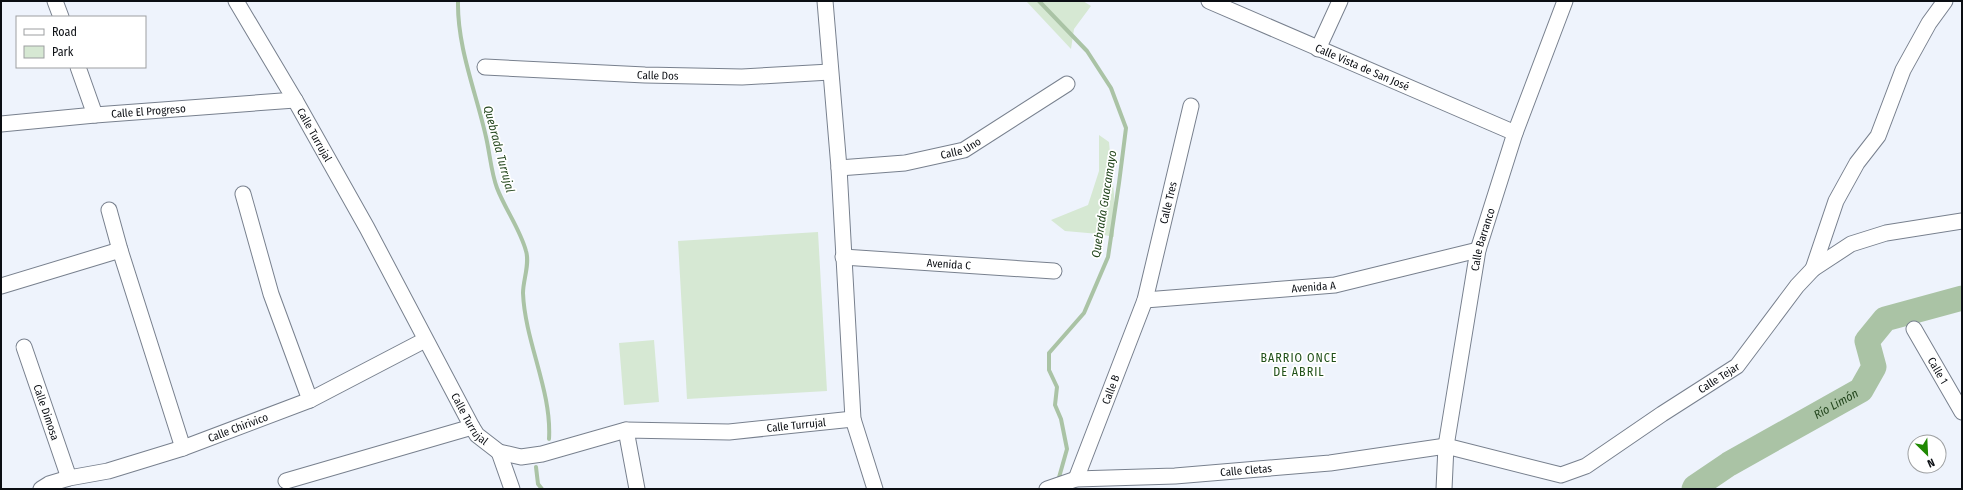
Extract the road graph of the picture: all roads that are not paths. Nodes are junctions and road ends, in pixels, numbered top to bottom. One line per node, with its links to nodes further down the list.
1 (55, 1): 8 (street)
2 (236, 1): 14 (street, Calle Turrujal)
3 (825, 1): 12 (street)
4 (1209, 1): 9 (street, Calle Vista de San José)
5 (1340, 1): 9 (street)
6 (1565, 1): 18 (street, Calle Barranco)
7 (1945, 1): 26 (street)
8 (61, 16)
9 (1318, 49): 18 (street, Calle Vista de San José)
10 (485, 67): 12 (street, Calle Dos)
11 (78, 68): 16 (street)
12 (830, 72): 19 (street)
13 (1067, 84): 19 (street, Calle Uno)
14 (295, 100): 16 (street, Calle El Progreso); 31 (street, Calle Turrujal)
15 (1191, 106): 29 (street, Calle Tres)
16 (95, 115): 17 (street, Calle El Progreso)
17 (1, 124)
18 (1515, 133): 24 (street, Calle Barranco)
19 (838, 168): 25 (street)
20 (243, 194): 33 (street)
21 (109, 210): 23 (street)
22 (1962, 221): 26 (street, Calle Tejar)
23 (120, 250): 28 (street); 39 (street)
24 (1478, 250): 29 (street, Avenida A); 38 (street, Calle Barranco)
25 (843, 256): 27 (street, Avenida C); 35 (street)
26 (1813, 269): 38 (street, Calle Tejar)
27 (1054, 271)
28 (1, 286)
29 (1145, 300): 42 (street, Calle B)
30 (1914, 329): 34 (street, Calle 1)
31 (425, 340): 33 (street, Calle Chirivico); 36 (street, Calle Turrujal)
32 (24, 347): 41 (street, Calle Dimosa)
33 (310, 400): 39 (street, Calle Chirivico)
34 (1962, 412)
35 (853, 419): 37 (street, Calle Turrujal); 47 (street)
36 (472, 427): 40 (street, Calle Turrujal); 43 (street)
37 (626, 430): 40 (street, Calle Turrujal); 46 (street)
38 (1446, 446): 42 (street, Calle Cletas); 49 (street, Calle Barranco)
39 (183, 448): 41 (street, Calle Chirivico)
40 (499, 452): 45 (street)
41 (69, 478): 44 (street, Calle Chirivico)
42 (1076, 478): 48 (street, Calle Cletas)
43 (286, 481)
44 (41, 489)
45 (512, 489)
46 (637, 489)
47 (875, 489)
48 (1047, 489)
49 (1444, 489)

